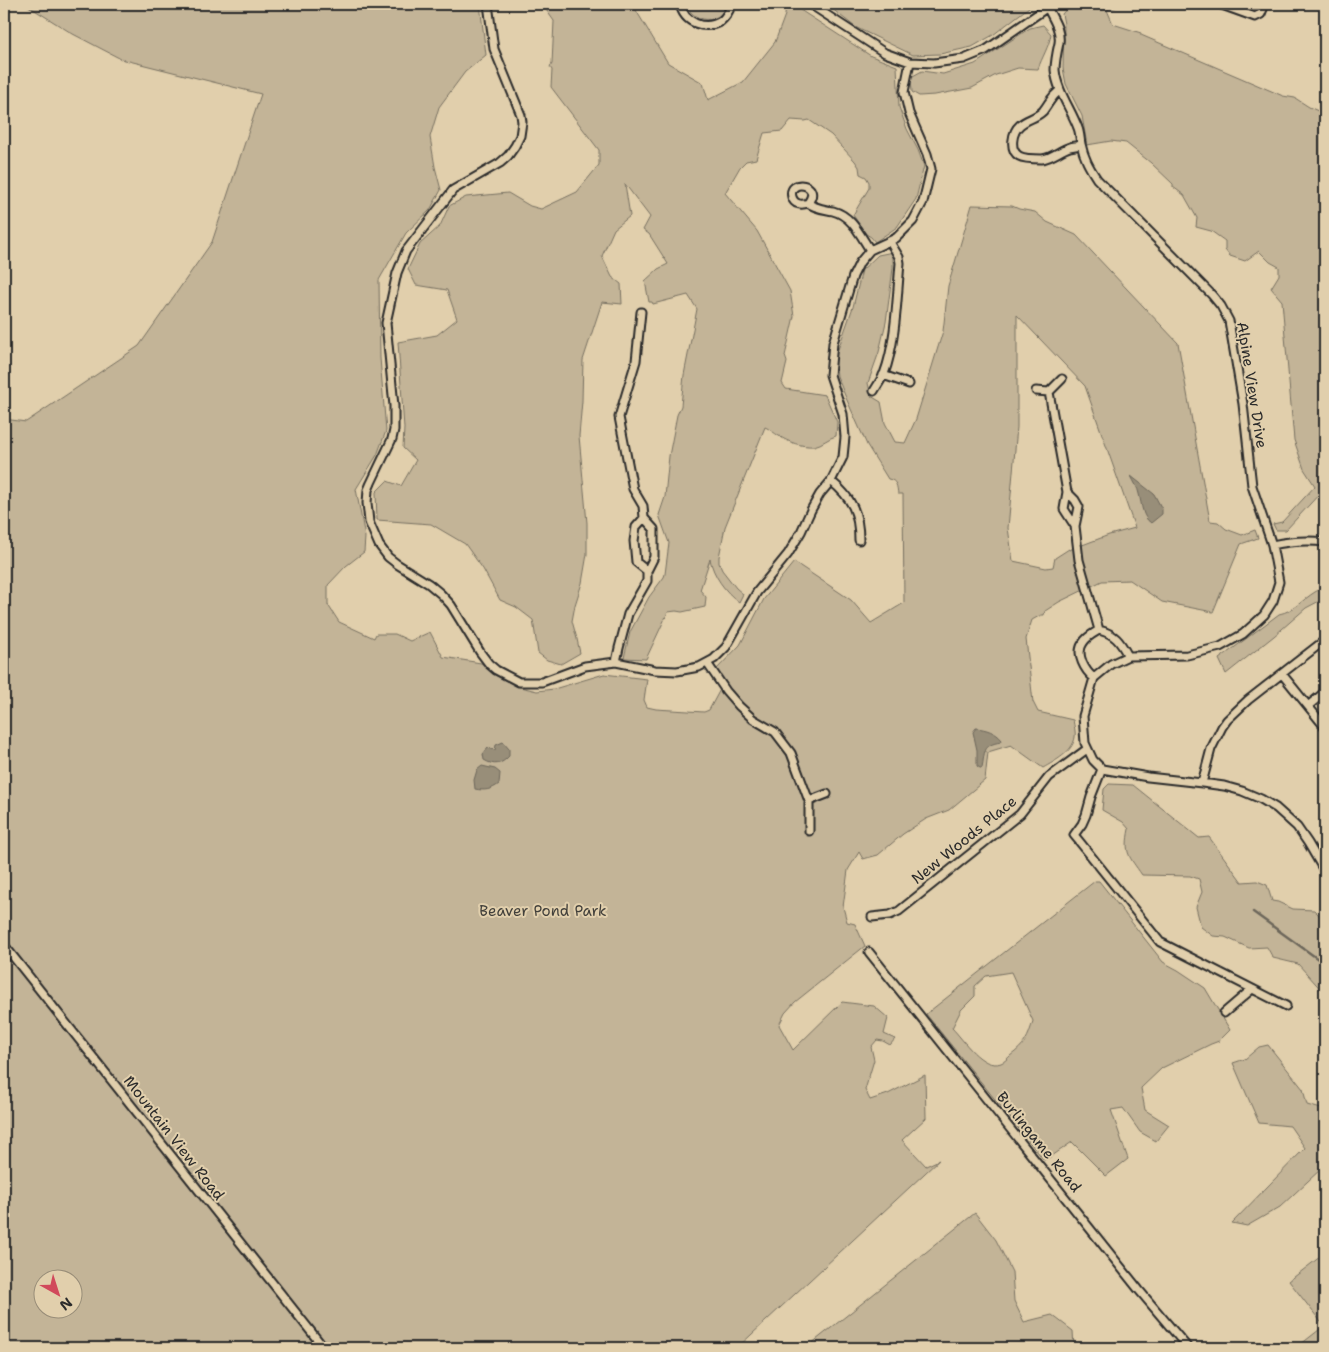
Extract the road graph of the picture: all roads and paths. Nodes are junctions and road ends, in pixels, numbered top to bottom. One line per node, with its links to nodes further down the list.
1 (488, 4): 32 (street)
2 (680, 4): 3 (street)
3 (732, 4)
4 (810, 4): 8 (street)
5 (1219, 4): 6 (street)
6 (1259, 4)
7 (1049, 5): 8 (street); 9 (street, Alpine View Drive)
8 (910, 62): 12 (street)
9 (1060, 90): 10 (street, Alpine View Drive); 10 (street)
10 (1081, 145): 27 (street, Alpine View Drive)
11 (808, 203): 13 (street)
12 (890, 242): 13 (street); 15 (street)
13 (870, 250): 21 (street)
14 (641, 312): 23 (street)
15 (884, 374): 17 (street); 18 (street)
16 (1062, 379): 20 (street)
17 (909, 384)
18 (874, 391)
19 (1036, 391): 20 (street)
20 (1049, 392): 22 (street)
21 (831, 481): 25 (street); 33 (street)
22 (1067, 492): 24 (street); 24 (street)
23 (644, 518): 28 (street); 28 (street)
24 (1074, 526): 29 (street)
25 (859, 540)
26 (1325, 542): 27 (street)
27 (1272, 544): 31 (street, Alpine View Drive)
28 (647, 571): 32 (street)
29 (1099, 630): 31 (street); 35 (street)
30 (1325, 640): 34 (street)
31 (1128, 656): 35 (street, Alpine View Drive)
32 (616, 662): 33 (street)
33 (707, 663): 43 (street)
34 (1282, 674): 37 (street); 41 (street)
35 (1094, 678): 39 (street)
36 (1325, 692): 37 (street)
37 (1308, 706): 38 (street)
38 (1325, 727)
39 (1087, 748): 40 (street); 46 (street, New Woods Place)
40 (1102, 769): 41 (street); 49 (street)
41 (1202, 783): 45 (street)
42 (827, 794): 43 (street)
43 (809, 802): 44 (street)
44 (809, 831)
45 (1325, 872)
46 (872, 918)
47 (4, 945): 52 (street, Mountain View Road)
48 (869, 952): 53 (street, Burlingame Road)
49 (1252, 989): 50 (street); 51 (street)
50 (1286, 1006)
51 (1224, 1013)
52 (324, 1348)
53 (1188, 1348)

